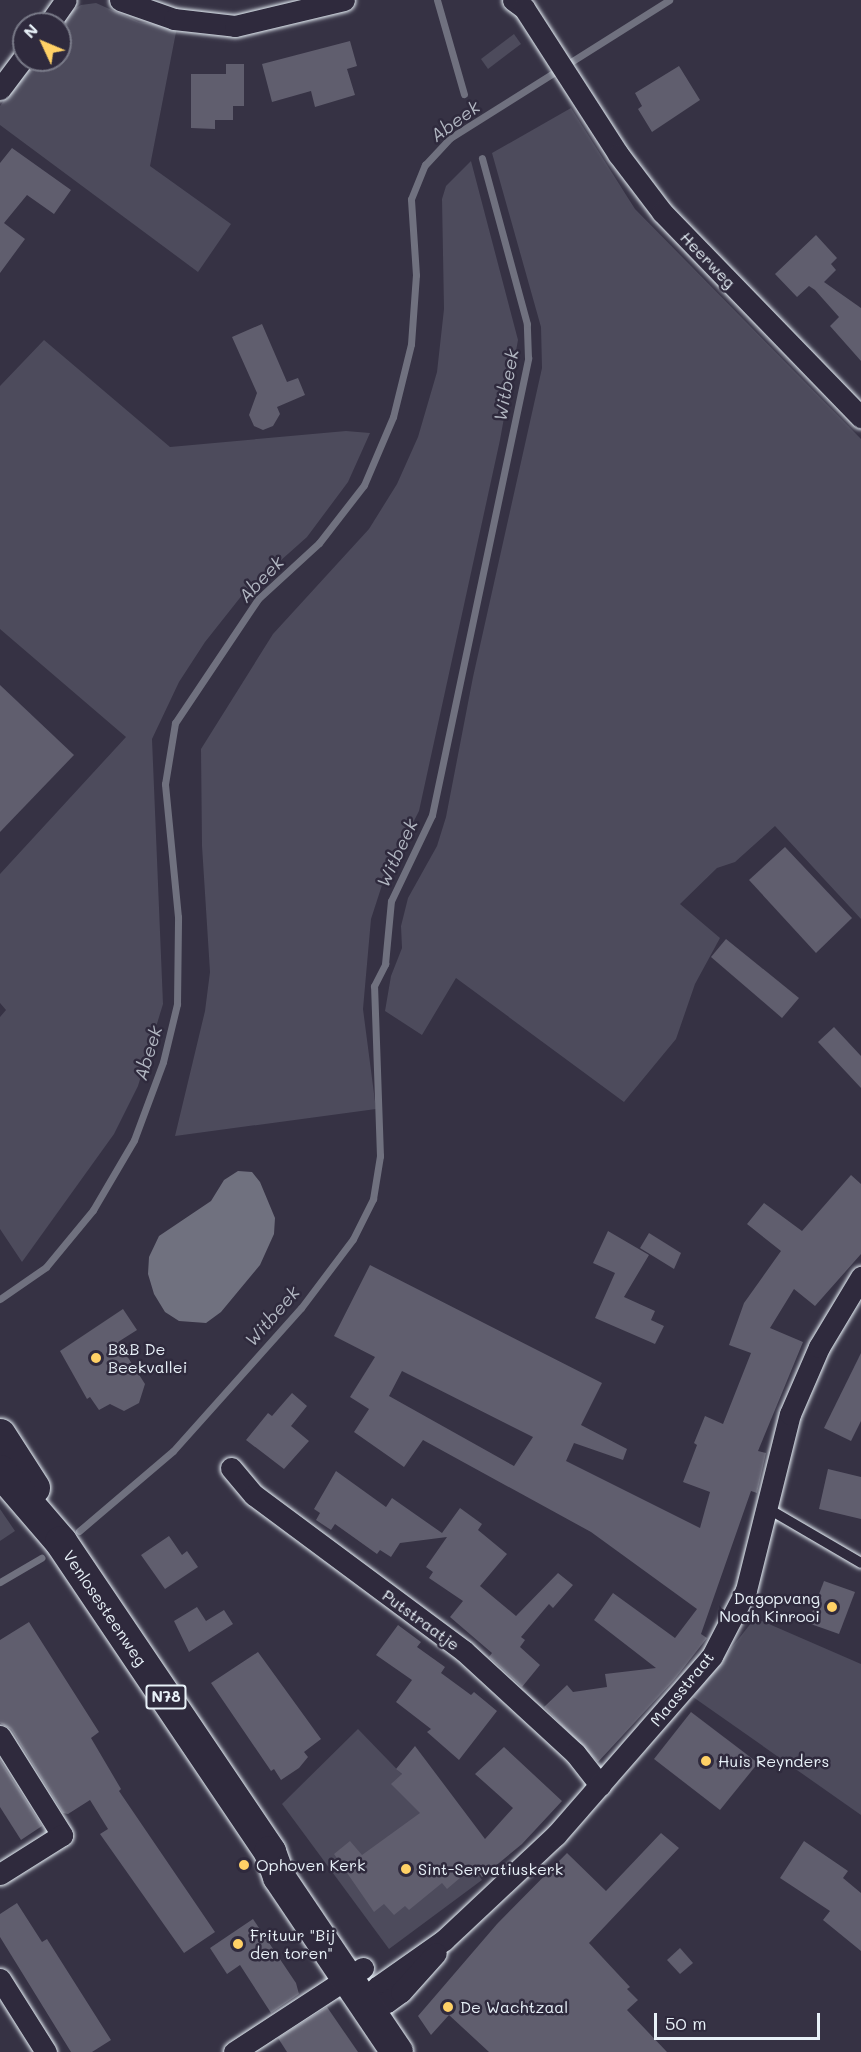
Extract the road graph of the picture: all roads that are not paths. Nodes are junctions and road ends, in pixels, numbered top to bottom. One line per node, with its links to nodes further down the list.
1 (120, 0): 2 (street)
2 (344, 0)
3 (513, 0): 6 (street, Heerweg)
4 (13, 72): 5 (street)
5 (0, 89)
6 (861, 417)
7 (861, 1277): 11 (street, Maasstraat)
8 (0, 1435): 12 (main road, Venlosesteenweg / N78)
9 (231, 1468): 15 (street, Putstraatje)
10 (0, 1471): 12 (main road, Venlosesteenweg / N78)
11 (767, 1508): 13 (lane); 15 (street, Maasstraat)
12 (61, 1542): 18 (main road, Venlosesteenweg / N78)
13 (861, 1563)
14 (0, 1736): 16 (street)
15 (600, 1785): 18 (street, Maasstraat)
16 (0, 1874)
17 (0, 1979): 19 (street)
18 (368, 1988): 20 (street, Maasstraat); 21 (main road, Venlosesteenweg / N78); 22 (main road, Venlosesteenweg / N78)
19 (46, 2052)
20 (234, 2052)
21 (397, 2052)
22 (422, 2052)

